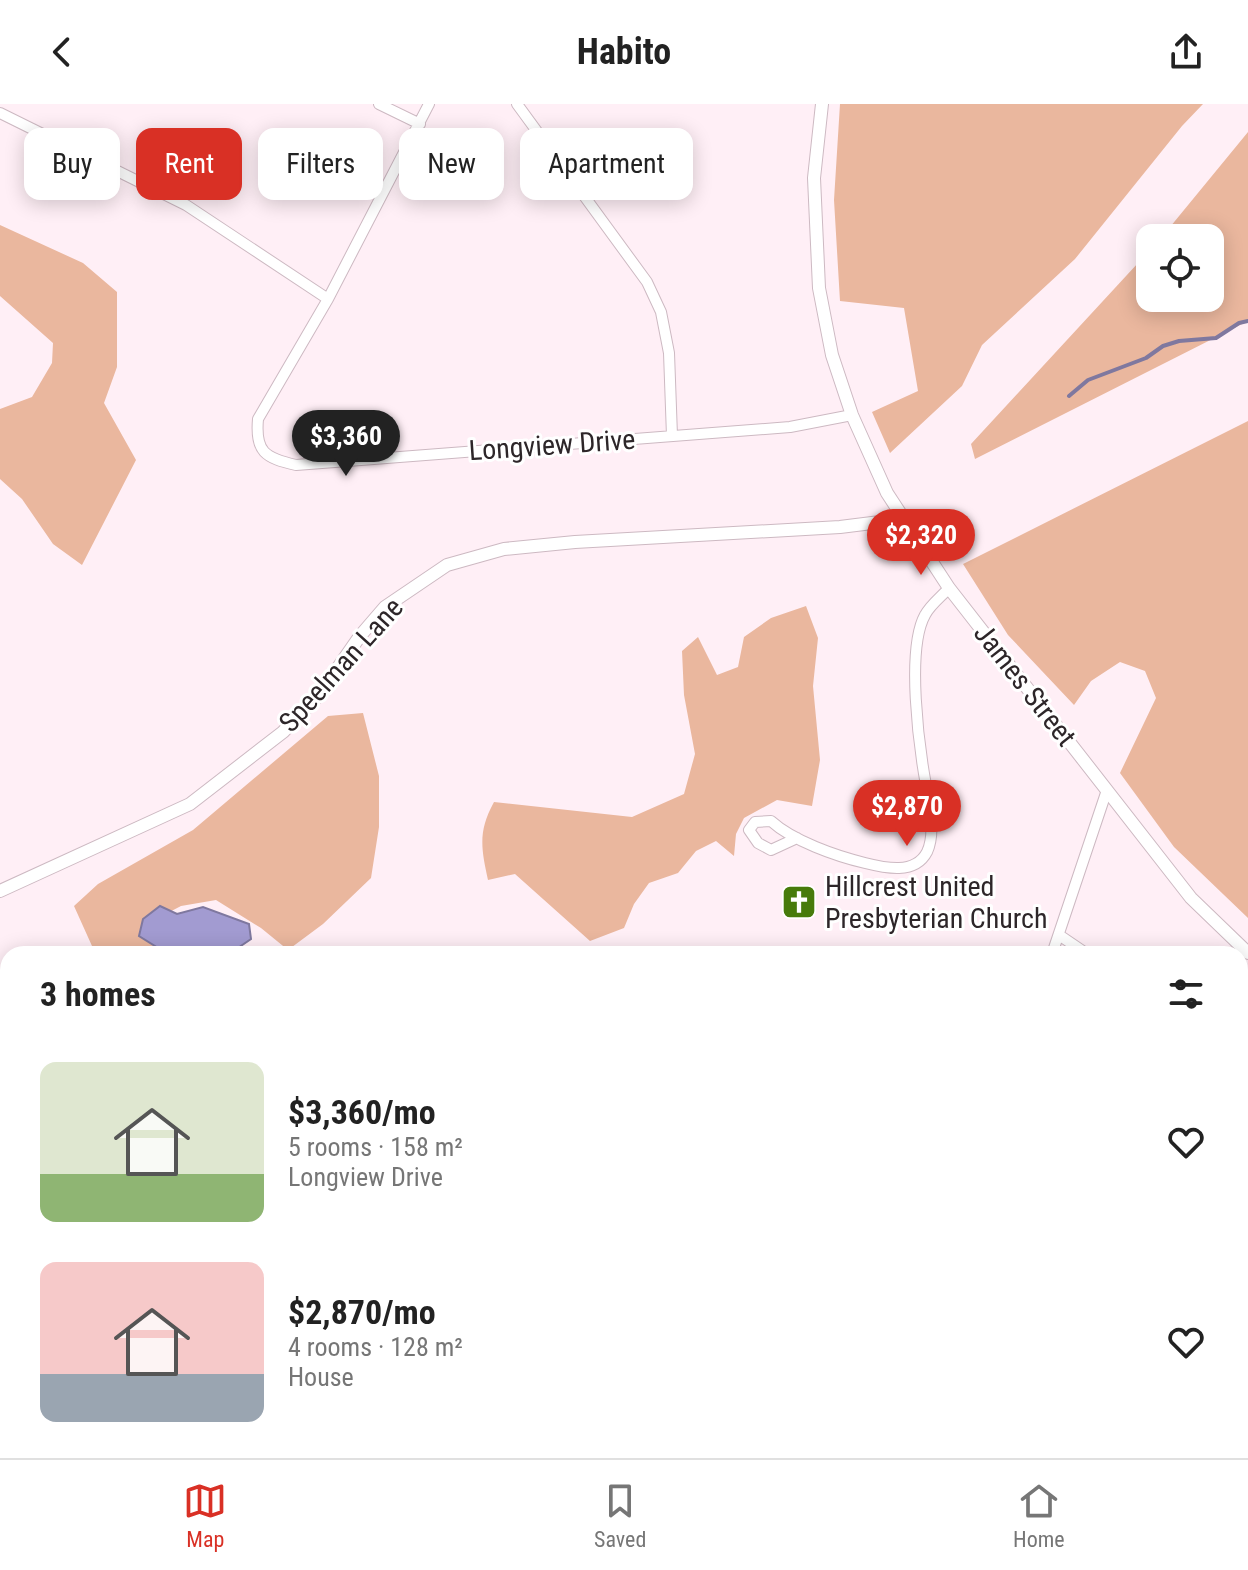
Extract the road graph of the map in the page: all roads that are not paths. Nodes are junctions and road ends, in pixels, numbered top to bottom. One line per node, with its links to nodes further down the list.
1 (379, 104): 6 (street)
2 (429, 104): 6 (street, Longview Drive)
3 (517, 104): 9 (street)
4 (822, 104): 8 (street, James Street)
5 (0, 113): 7 (street)
6 (420, 124): 7 (street, Longview Drive)
7 (328, 299): 9 (street, Longview Drive)
8 (852, 415): 9 (street, Longview Drive); 10 (street, James Street)
9 (672, 436)
10 (904, 519): 11 (street, James Street); 14 (street, Speelman Lane)
11 (949, 588): 12 (street, James Street); 13 (street)
12 (1107, 790): 15 (street); 18 (street, James Street)
13 (797, 838)
14 (0, 891)
15 (1059, 935): 16 (street); 17 (street)
16 (1055, 946)
17 (1075, 946)
18 (1241, 946)

